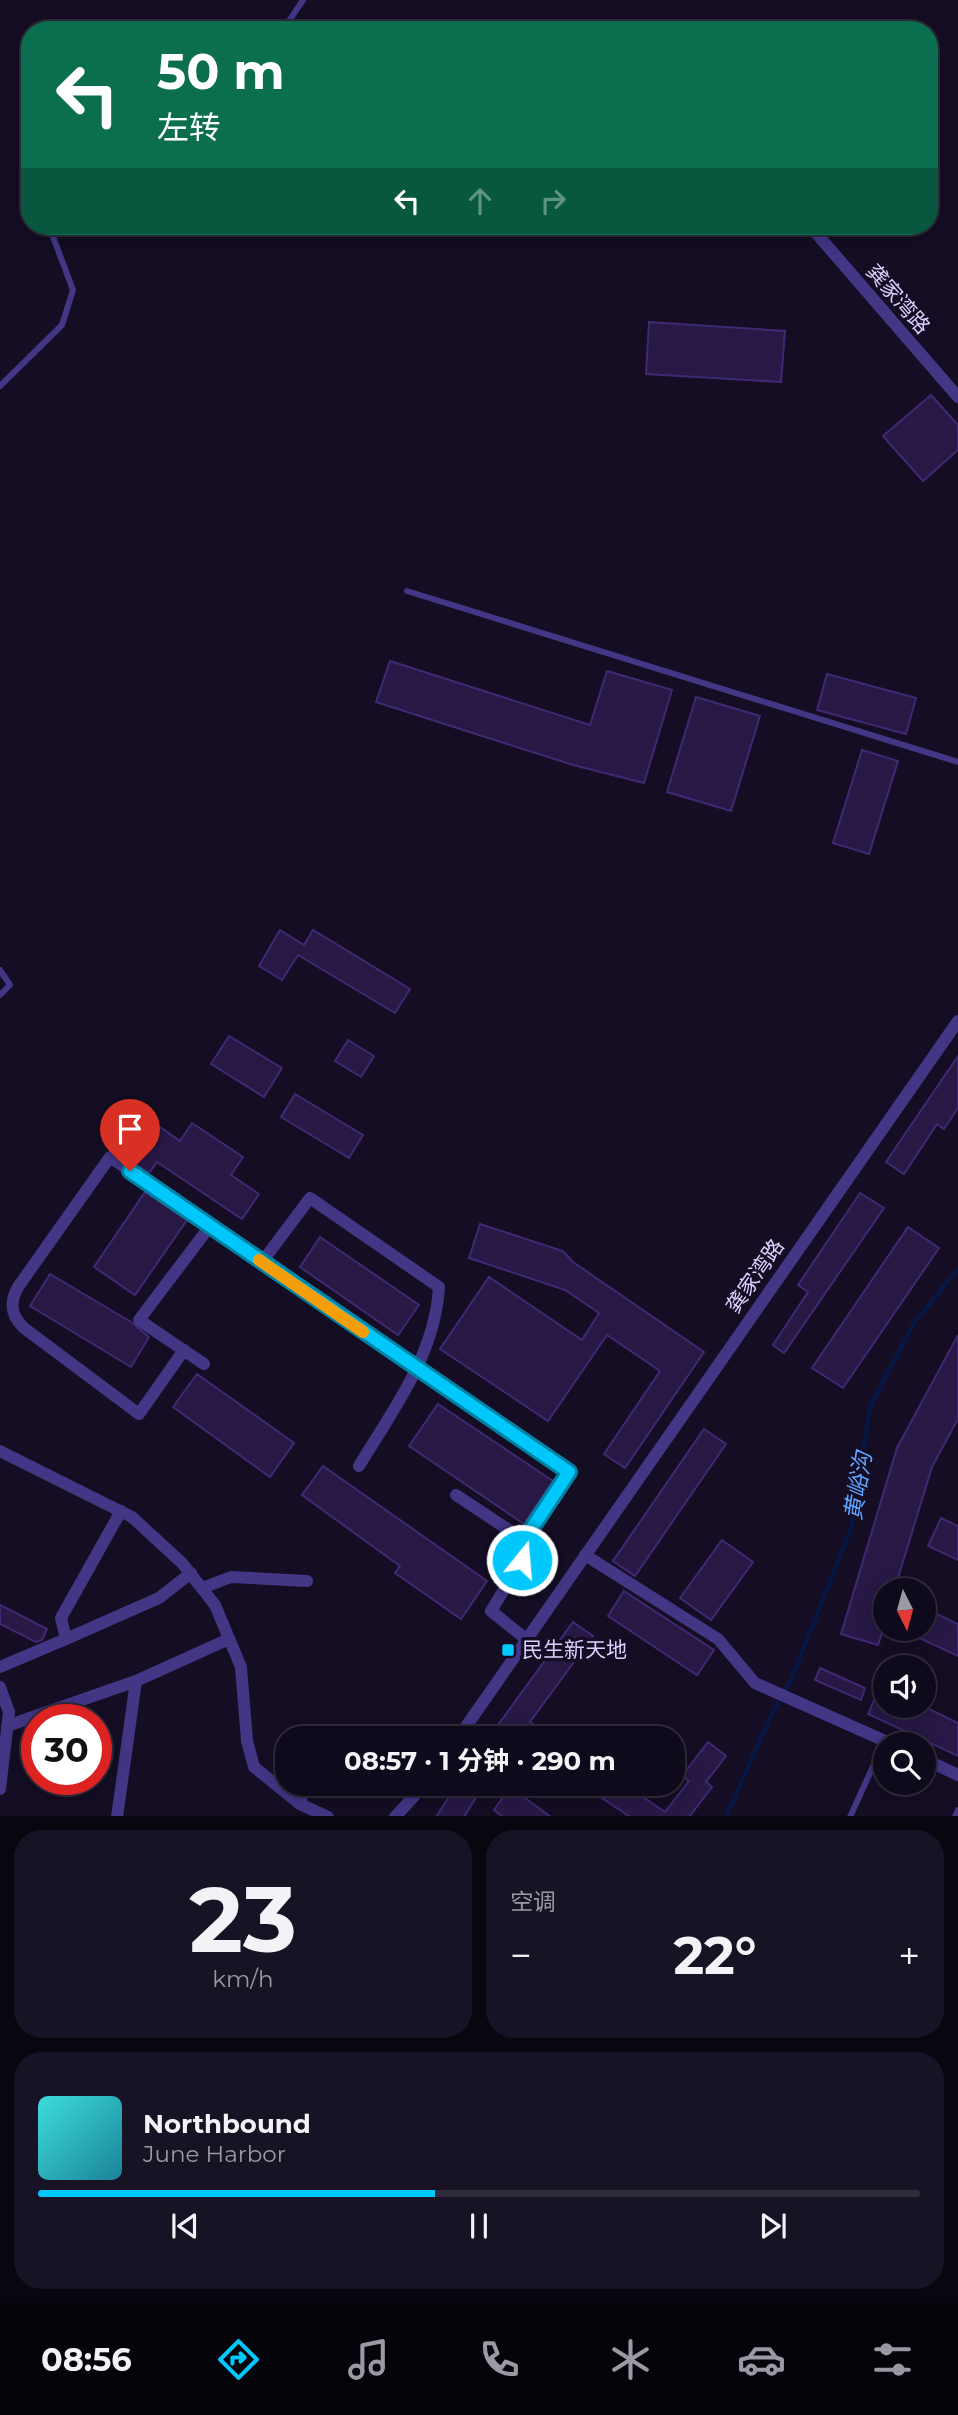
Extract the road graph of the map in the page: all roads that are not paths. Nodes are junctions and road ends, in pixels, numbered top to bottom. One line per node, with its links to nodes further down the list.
1 (303, 0): 2 (lane)
2 (289, 21)
3 (52, 235): 5 (lane)
4 (818, 235): 6 (street, 龚家湾路)
5 (0, 386)
6 (958, 397)
7 (407, 591): 8 (lane)
8 (958, 762)
9 (0, 970): 10 (lane)
10 (0, 995)
11 (958, 1021): 22 (street, 龚家湾路)
12 (210, 1226): 13 (street); 14 (street); 14 (street)
13 (262, 1262): 16 (street); 16 (street)
14 (184, 1350): 15 (street)
15 (204, 1364)
16 (418, 1370): 18 (street); 21 (street)
17 (0, 1451): 20 (street)
18 (359, 1466)
19 (456, 1495): 21 (street)
20 (121, 1511): 23 (street); 26 (street)
21 (524, 1540): 28 (street)
22 (584, 1555): 28 (street, 龚家湾路); 34 (street)
23 (191, 1573): 25 (street); 26 (street)
24 (307, 1581): 25 (street)
25 (202, 1588): 27 (street)
26 (66, 1639): 29 (street)
27 (229, 1639): 30 (street); 41 (street)
28 (526, 1639): 33 (street, 龚家湾路)
29 (0, 1667)
30 (136, 1681): 32 (street); 43 (street)
31 (0, 1687): 32 (street)
32 (7, 1726): 38 (street)
33 (466, 1726)
34 (873, 1734)
35 (936, 1765): 37 (street)
36 (873, 1773): 46 (lane)
37 (958, 1775)
38 (0, 1789)
39 (302, 1796): 41 (street)
40 (414, 1796): 45 (street)
41 (300, 1804): 44 (street)
42 (958, 1810): 47 (lane)
43 (117, 1816)
44 (328, 1816)
45 (395, 1816)
46 (850, 1816)
47 (955, 1816)

